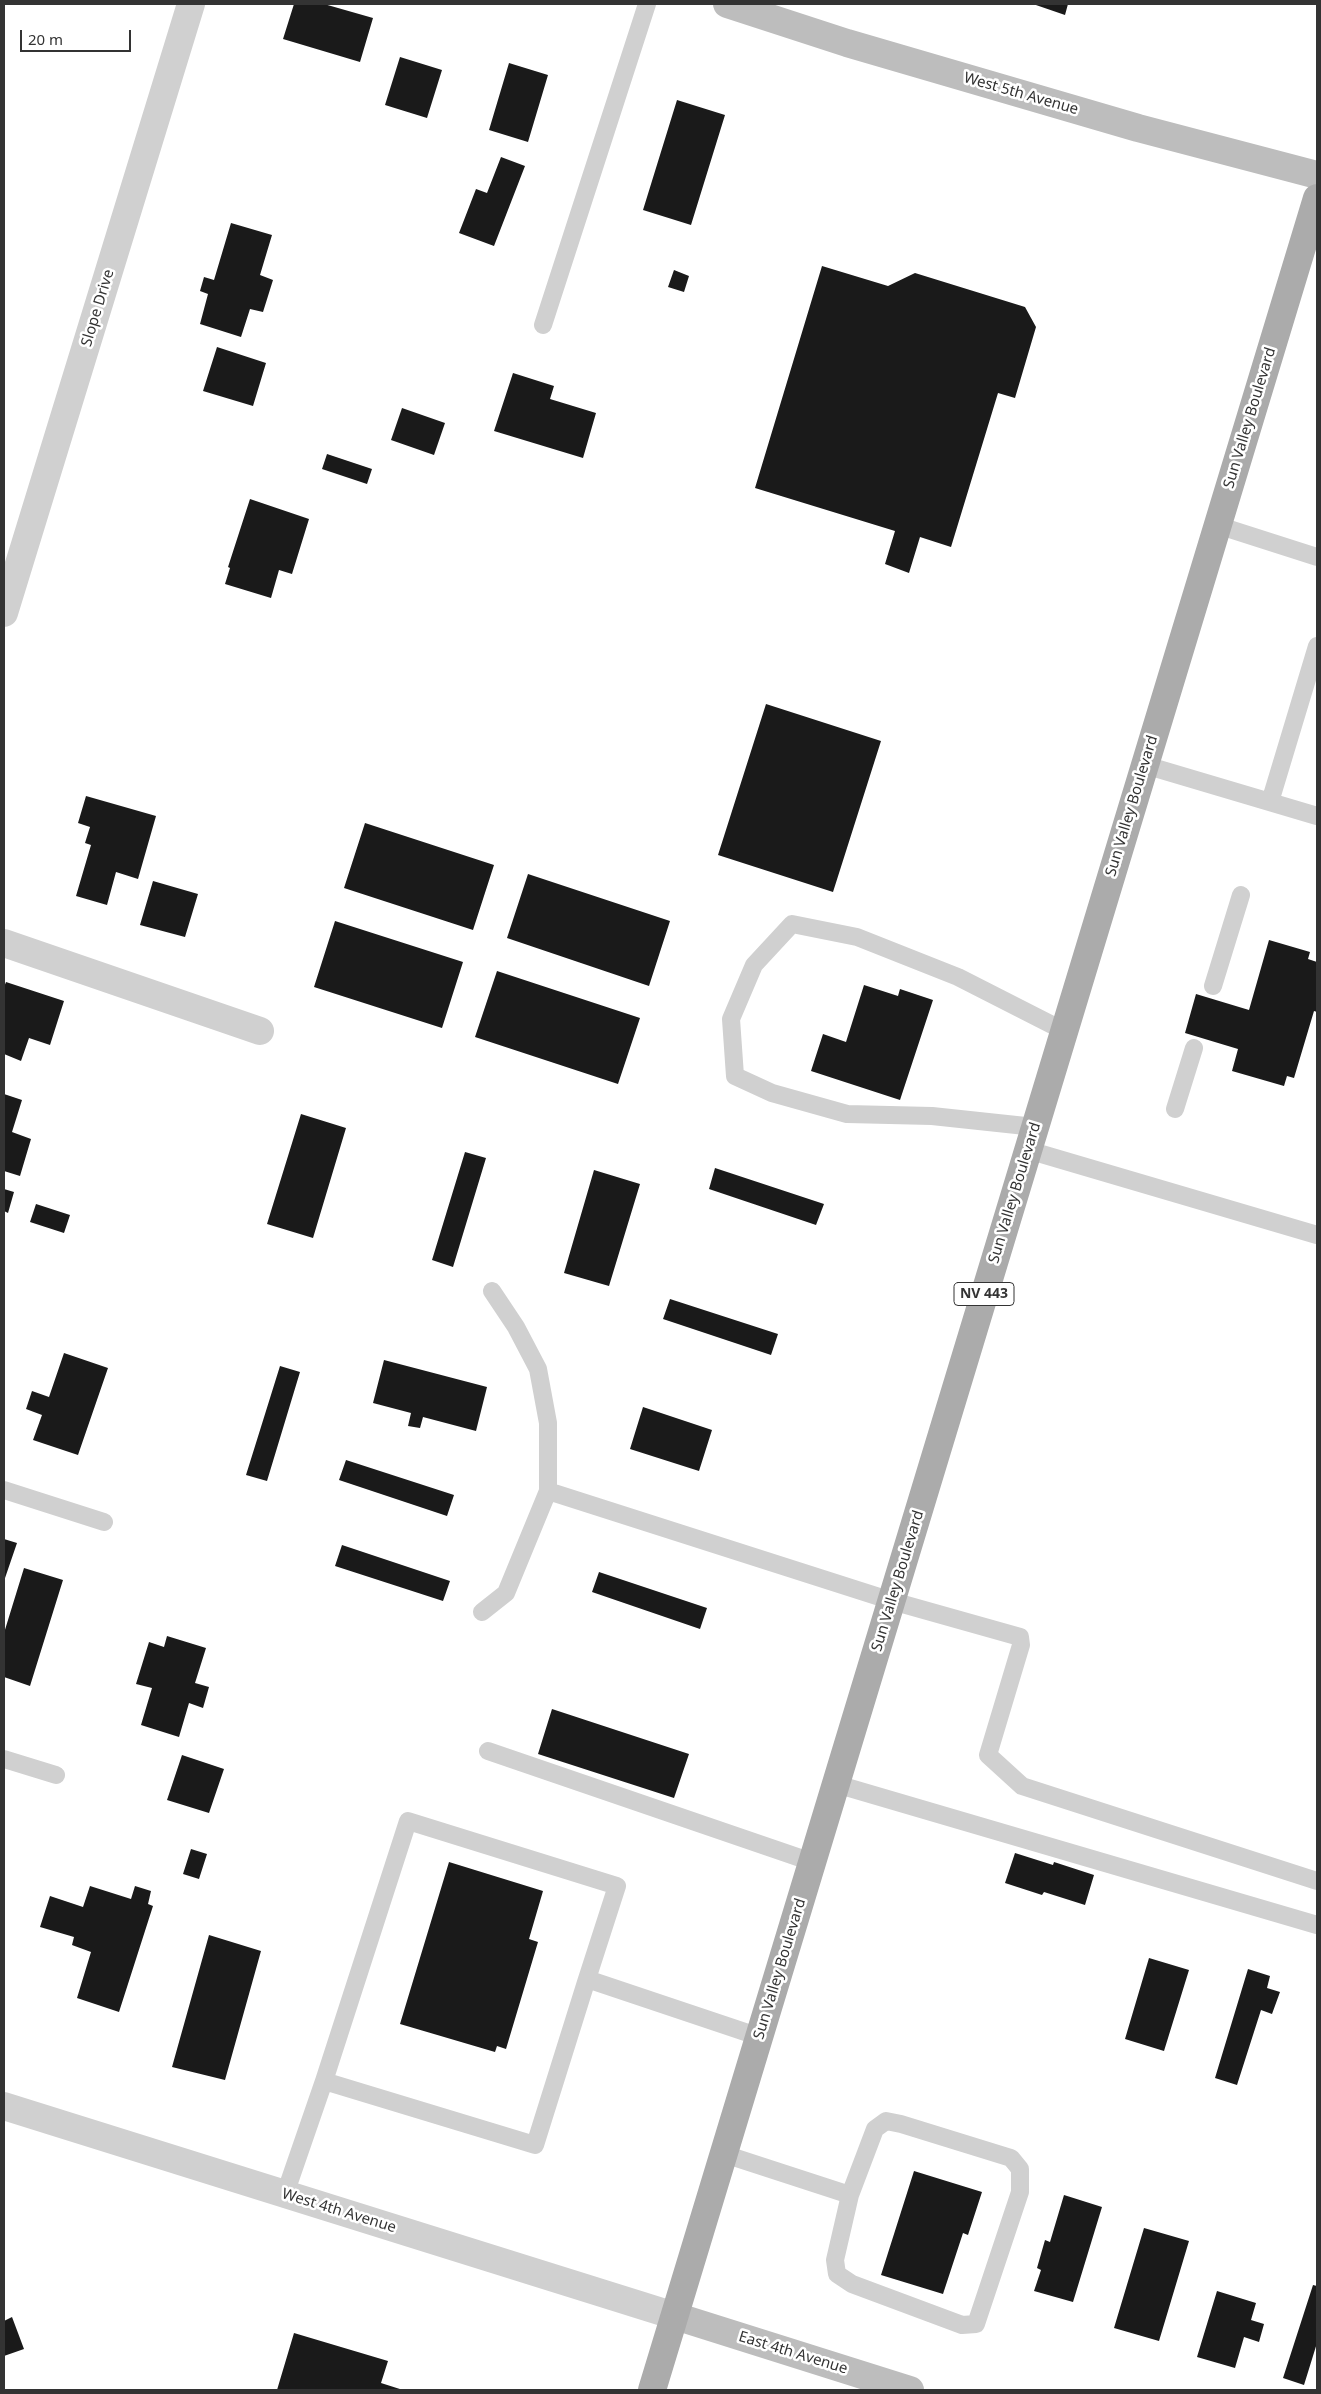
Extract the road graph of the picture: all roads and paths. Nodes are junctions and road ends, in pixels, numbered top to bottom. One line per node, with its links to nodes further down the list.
1 (191, 4): 9 (street, Slope Drive)
2 (648, 4): 6 (lane)
3 (727, 4): 4 (street, West 5th Avenue)
4 (1317, 175)
5 (1317, 198): 7 (main road, Sun Valley Boulevard / NV 443)
6 (543, 325)
7 (1217, 525): 8 (lane); 11 (main road, Sun Valley Boulevard / NV 443)
8 (1317, 557)
9 (5, 603)
10 (1317, 646): 12 (lane)
11 (1145, 765): 12 (lane); 18 (main road, Sun Valley Boulevard / NV 443)
12 (1270, 802): 13 (lane)
13 (1317, 816)
14 (1241, 895): 16 (lane)
15 (4, 943): 17 (street)
16 (1213, 986)
17 (260, 1030)
18 (1064, 1031): 21 (main road, Sun Valley Boulevard / NV 443); 21 (lane)
19 (1194, 1048): 20 (lane)
20 (1175, 1109)
21 (1032, 1138): 22 (lane); 27 (main road, Sun Valley Boulevard / NV 443)
22 (1317, 1235)
23 (492, 1292): 25 (lane)
24 (4, 1490): 26 (lane)
25 (548, 1491): 27 (lane); 28 (lane)
26 (104, 1522)
27 (892, 1601): 32 (main road, Sun Valley Boulevard / NV 443); 34 (lane)
28 (482, 1612)
29 (488, 1751): 33 (lane)
30 (4, 1759): 31 (lane)
31 (56, 1775)
32 (836, 1784): 33 (main road, Sun Valley Boulevard / NV 443); 35 (lane)
33 (812, 1862): 37 (main road, Sun Valley Boulevard / NV 443)
34 (1317, 1881)
35 (1317, 1925)
36 (588, 1979): 37 (lane); 38 (lane); 38 (lane)
37 (760, 2036): 40 (main road, Sun Valley Boulevard / NV 443)
38 (324, 2081): 41 (lane)
39 (4, 2106): 41 (street, West 4th Avenue)
40 (724, 2154): 42 (lane); 43 (main road, Sun Valley Boulevard / NV 443)
41 (285, 2194): 43 (street, West 4th Avenue)
42 (850, 2195): 42 (lane)
43 (675, 2316): 44 (main road, Sun Valley Boulevard / NV 443); 45 (street, East 4th Avenue)
44 (652, 2390)
45 (910, 2390)

